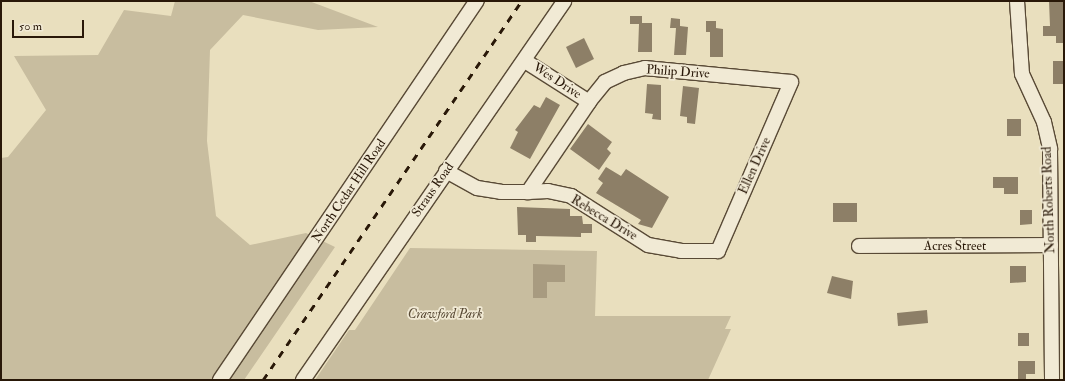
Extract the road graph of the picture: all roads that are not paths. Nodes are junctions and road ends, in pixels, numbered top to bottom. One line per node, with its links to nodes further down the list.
1 (477, 1): 12 (street, North Cedar Hill Road)
2 (564, 1): 4 (street, Straus Road)
3 (1017, 1): 9 (street, North Roberts Road)
4 (525, 61): 6 (street, Wes Drive); 7 (street, Straus Road)
5 (791, 82): 6 (street, Philip Drive); 11 (street, Ellen Drive)
6 (589, 102): 8 (street, Philip Drive)
7 (446, 171): 8 (street, Rebecca Drive); 13 (street, Straus Road)
8 (528, 192): 11 (street, Rebecca Drive)
9 (1051, 245): 10 (street, Acres Street); 14 (street, North Roberts Road)
10 (859, 246)
11 (718, 251)
12 (220, 380)
13 (303, 380)
14 (1052, 380)

